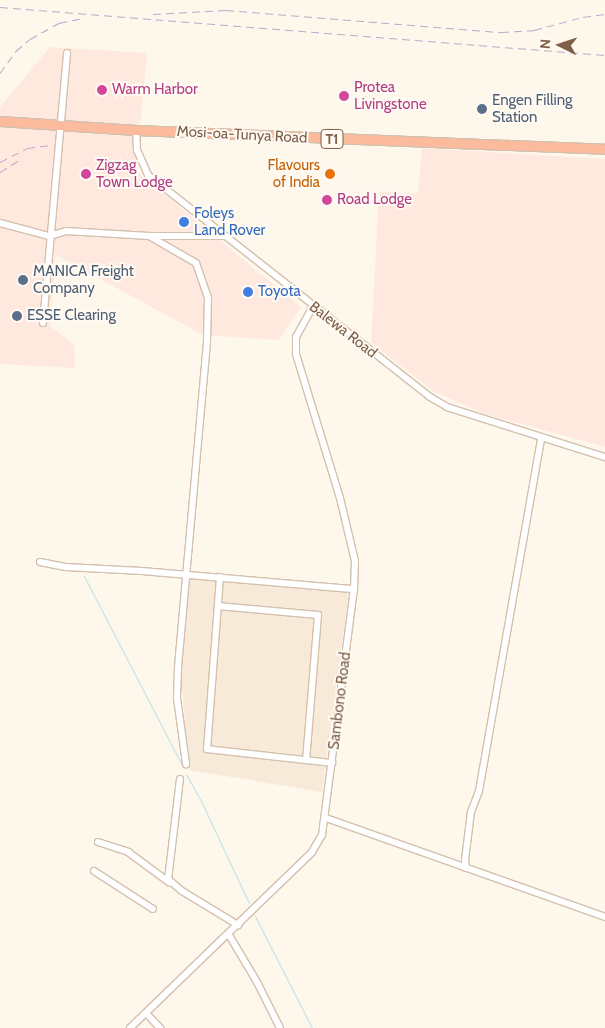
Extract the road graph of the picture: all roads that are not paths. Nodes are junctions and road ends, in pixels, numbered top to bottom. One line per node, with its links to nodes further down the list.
1 (67, 53): 3 (street)
2 (0, 121): 3 (highway, Mosi-oa-Tunya Road / T1)
3 (60, 125): 4 (highway, Mosi-oa-Tunya Road / T1); 7 (street)
4 (136, 130): 5 (highway, Mosi-oa-Tunya Road / T1); 9 (street, Balewa Road)
5 (605, 149)
6 (0, 223): 7 (street)
7 (49, 236): 8 (street); 11 (street)
8 (149, 236): 9 (street); 15 (street)
9 (224, 236): 10 (street, Balewa Road)
10 (313, 306): 12 (street, Balewa Road); 17 (street, Sambono Road)
11 (43, 323)
12 (541, 438): 13 (street, Balewa Road); 25 (street)
13 (605, 457)
14 (40, 562): 15 (street)
15 (187, 574): 16 (street); 21 (street)
16 (220, 577): 17 (street); 18 (street)
17 (354, 589): 20 (street, Sambono Road)
18 (218, 606): 19 (street); 19 (street)
19 (306, 760): 20 (street)
20 (332, 763): 23 (street, Sambono Road)
21 (186, 764)
22 (180, 779): 27 (street)
23 (326, 818): 25 (street); 30 (street, Sambono Road)
24 (98, 842): 27 (street)
25 (466, 868): 29 (street)
26 (94, 871): 28 (street)
27 (170, 883): 30 (street)
28 (152, 908)
29 (605, 917)
30 (238, 925): 31 (street, Sambono Road)
31 (229, 934): 32 (street, Sambono Road); 35 (street)
32 (146, 1013): 33 (street, Sambono Road); 34 (street)
33 (130, 1028)
34 (160, 1028)
35 (280, 1028)

